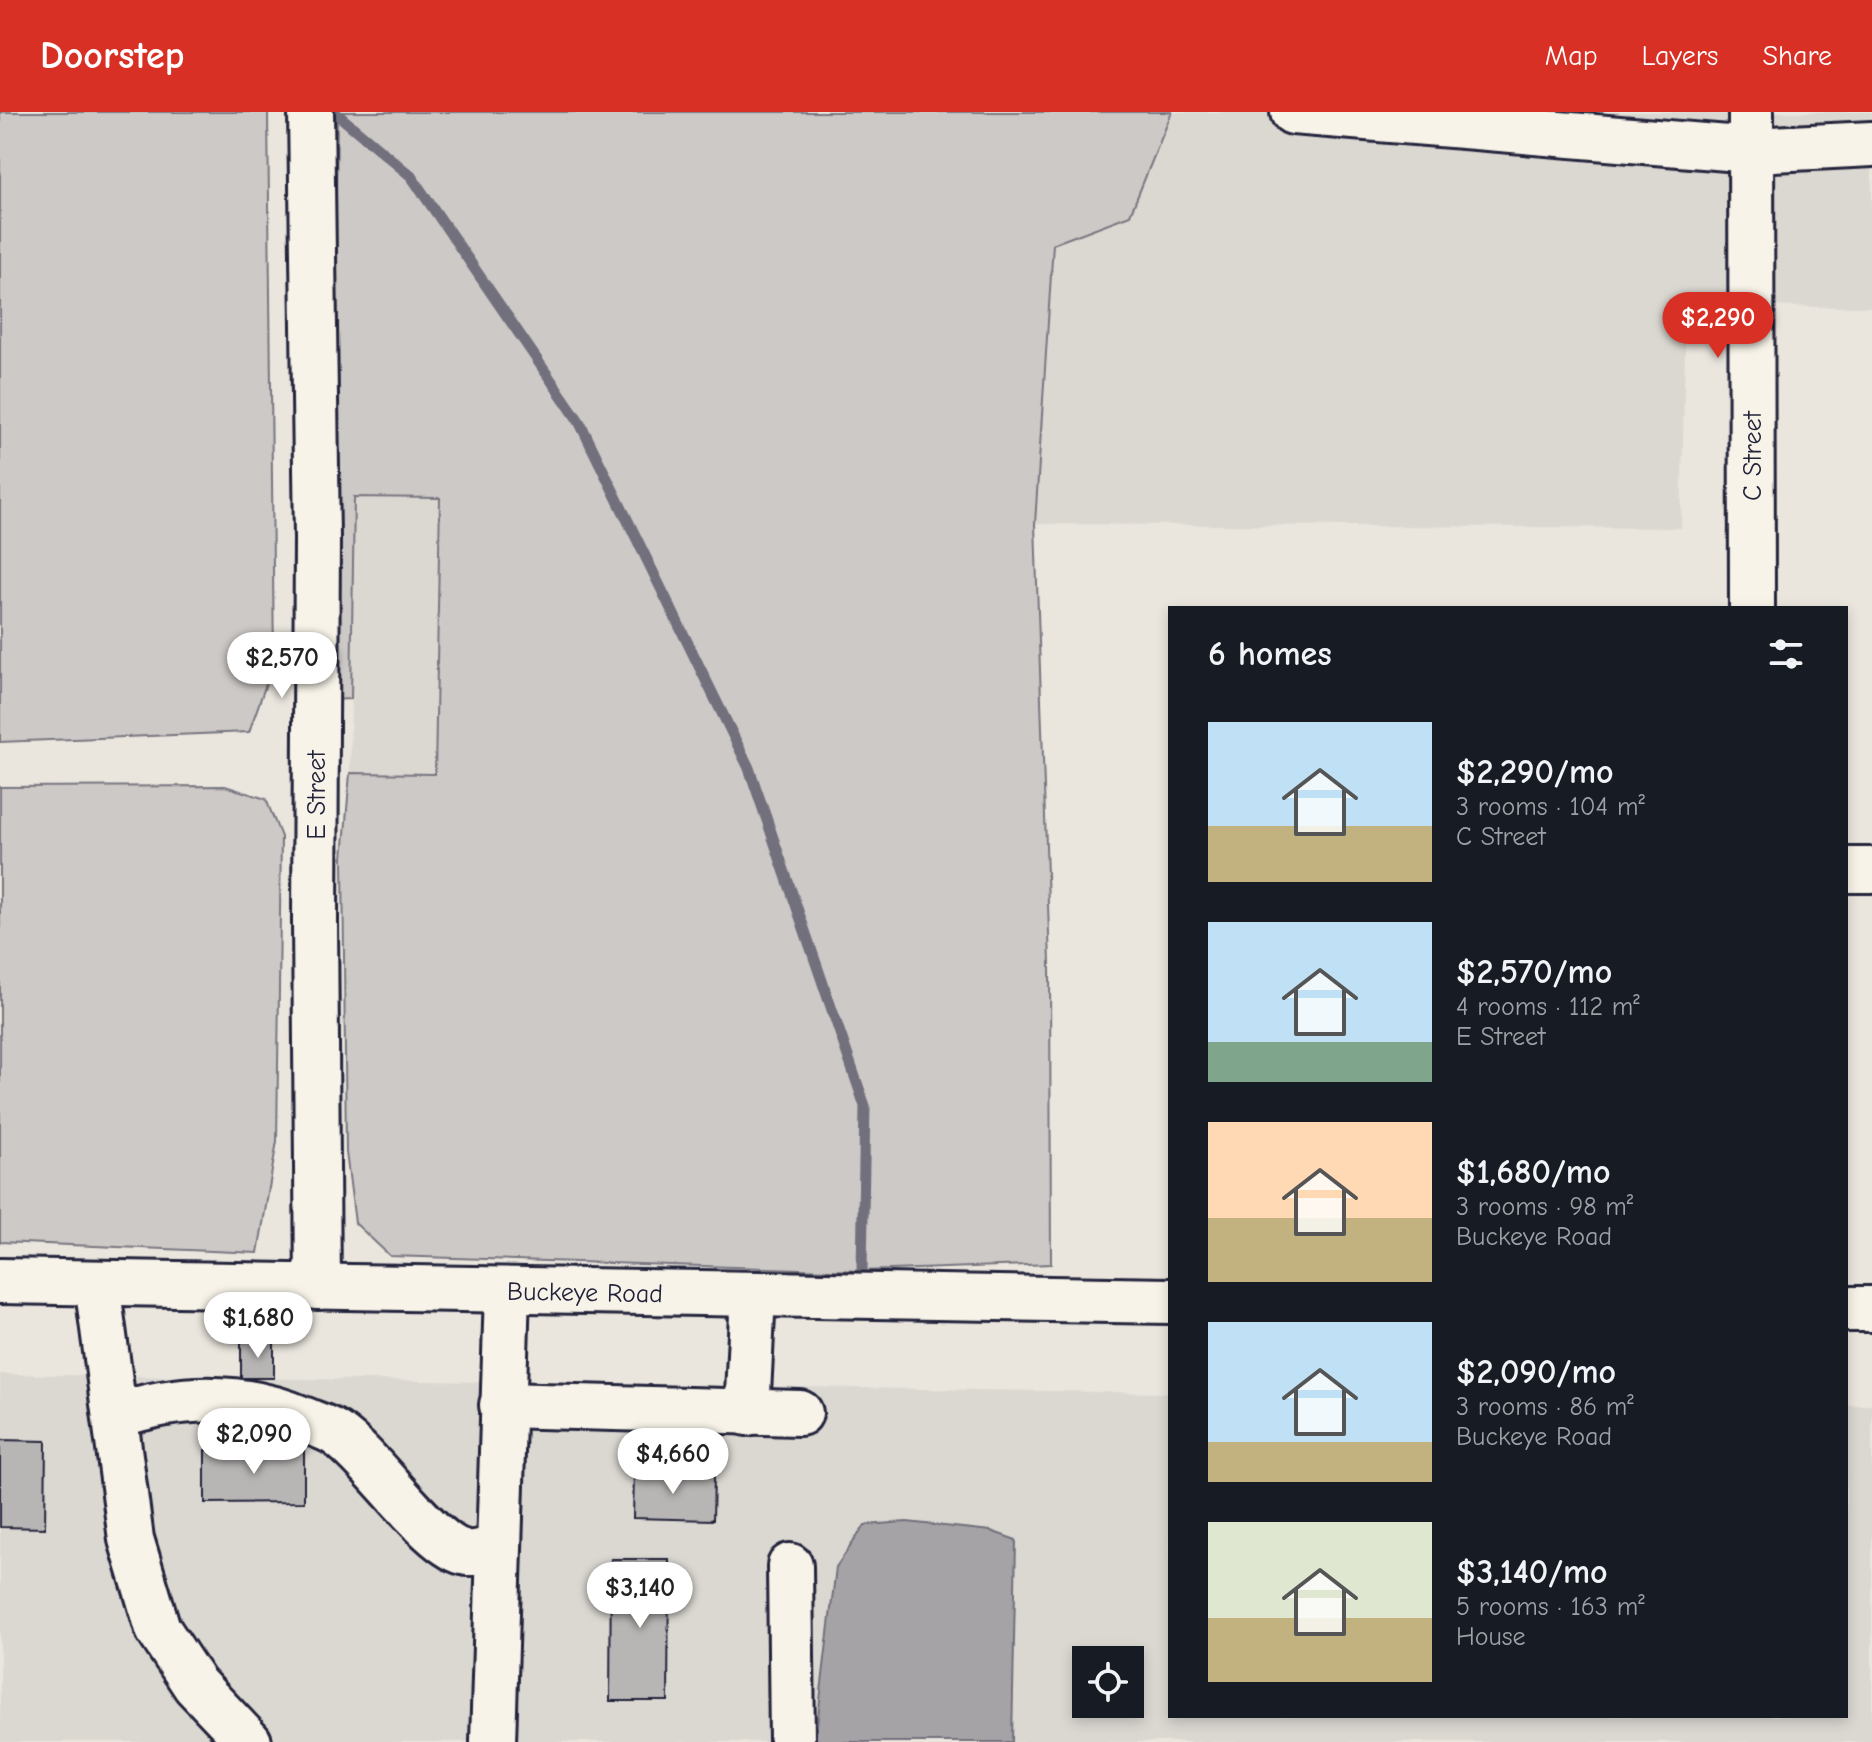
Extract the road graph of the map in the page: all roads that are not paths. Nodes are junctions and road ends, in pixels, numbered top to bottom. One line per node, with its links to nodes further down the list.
1 (311, 112): 10 (street, E Street)
2 (1293, 112): 3 (street)
3 (1752, 131): 4 (street); 5 (street, C Street)
4 (1872, 144)
5 (1752, 606)
6 (1848, 870): 7 (street)
7 (1872, 870)
8 (0, 1281): 9 (street, Buckeye Road)
9 (97, 1283): 10 (street, Buckeye Road); 19 (street)
10 (318, 1287): 11 (street, Buckeye Road)
11 (507, 1291): 12 (street, Buckeye Road); 16 (street)
12 (753, 1295): 13 (street, Buckeye Road); 17 (street)
13 (1168, 1301)
14 (1848, 1309): 15 (street)
15 (1872, 1309)
16 (502, 1405): 17 (street); 20 (street)
17 (747, 1413): 18 (street)
18 (800, 1413)
19 (116, 1416): 20 (street); 22 (street)
20 (497, 1548): 23 (street)
21 (790, 1566): 24 (street)
22 (249, 1742)
23 (493, 1742)
24 (792, 1742)

